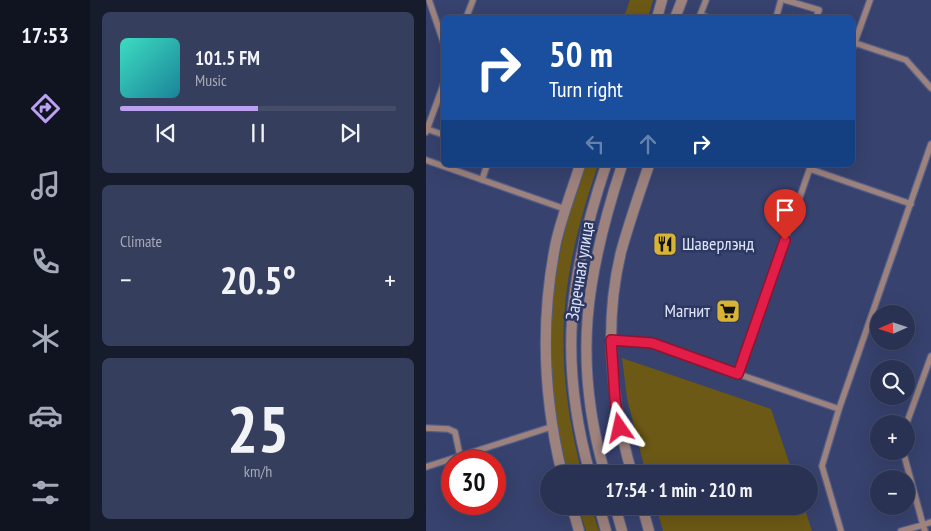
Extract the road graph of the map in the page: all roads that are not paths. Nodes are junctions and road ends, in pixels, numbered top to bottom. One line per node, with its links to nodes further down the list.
1 (430, 0): 13 (lane)
2 (473, 0): 8 (lane)
3 (662, 0): 9 (street)
4 (706, 0): 10 (lane)
5 (781, 0): 11 (lane)
6 (785, 0): 12 (lane)
7 (870, 0): 14 (lane)
8 (467, 15)
9 (658, 15)
10 (700, 15)
11 (777, 15)
12 (817, 15)
13 (441, 35)
14 (855, 43): 15 (lane)
15 (931, 88)
16 (441, 91): 17 (lane)
17 (427, 131): 18 (lane)
18 (441, 134)
19 (931, 144): 30 (lane)
20 (426, 160): 21 (lane)
21 (441, 165)
22 (446, 167): 29 (lane)
23 (486, 167): 29 (lane)
24 (579, 167): 31 (street)
25 (605, 167): 44 (street, Заречная улица)
26 (621, 167): 45 (street, Заречная улица)
27 (648, 167): 32 (street)
28 (811, 167): 30 (lane); 34 (lane)
29 (482, 180): 31 (lane)
30 (911, 204): 35 (lane)
31 (565, 209): 37 (street)
32 (611, 340): 34 (lane); 46 (street)
33 (931, 356): 36 (lane)
34 (738, 374): 35 (lane)
35 (839, 409): 58 (lane)
36 (910, 415)
37 (552, 427): 40 (lane); 43 (street)
38 (426, 428): 39 (lane)
39 (459, 450)
40 (479, 450)
41 (905, 460): 53 (lane)
42 (441, 462): 47 (lane)
43 (560, 465)
44 (588, 465)
45 (603, 465)
46 (630, 465)
47 (426, 467)
48 (575, 515): 54 (street)
49 (602, 515): 55 (street)
50 (618, 515): 56 (street)
51 (645, 515): 57 (street)
52 (931, 522): 53 (lane)
53 (924, 528): 59 (lane)
54 (579, 531)
55 (606, 531)
56 (622, 531)
57 (649, 531)
58 (841, 531)
59 (902, 531)

